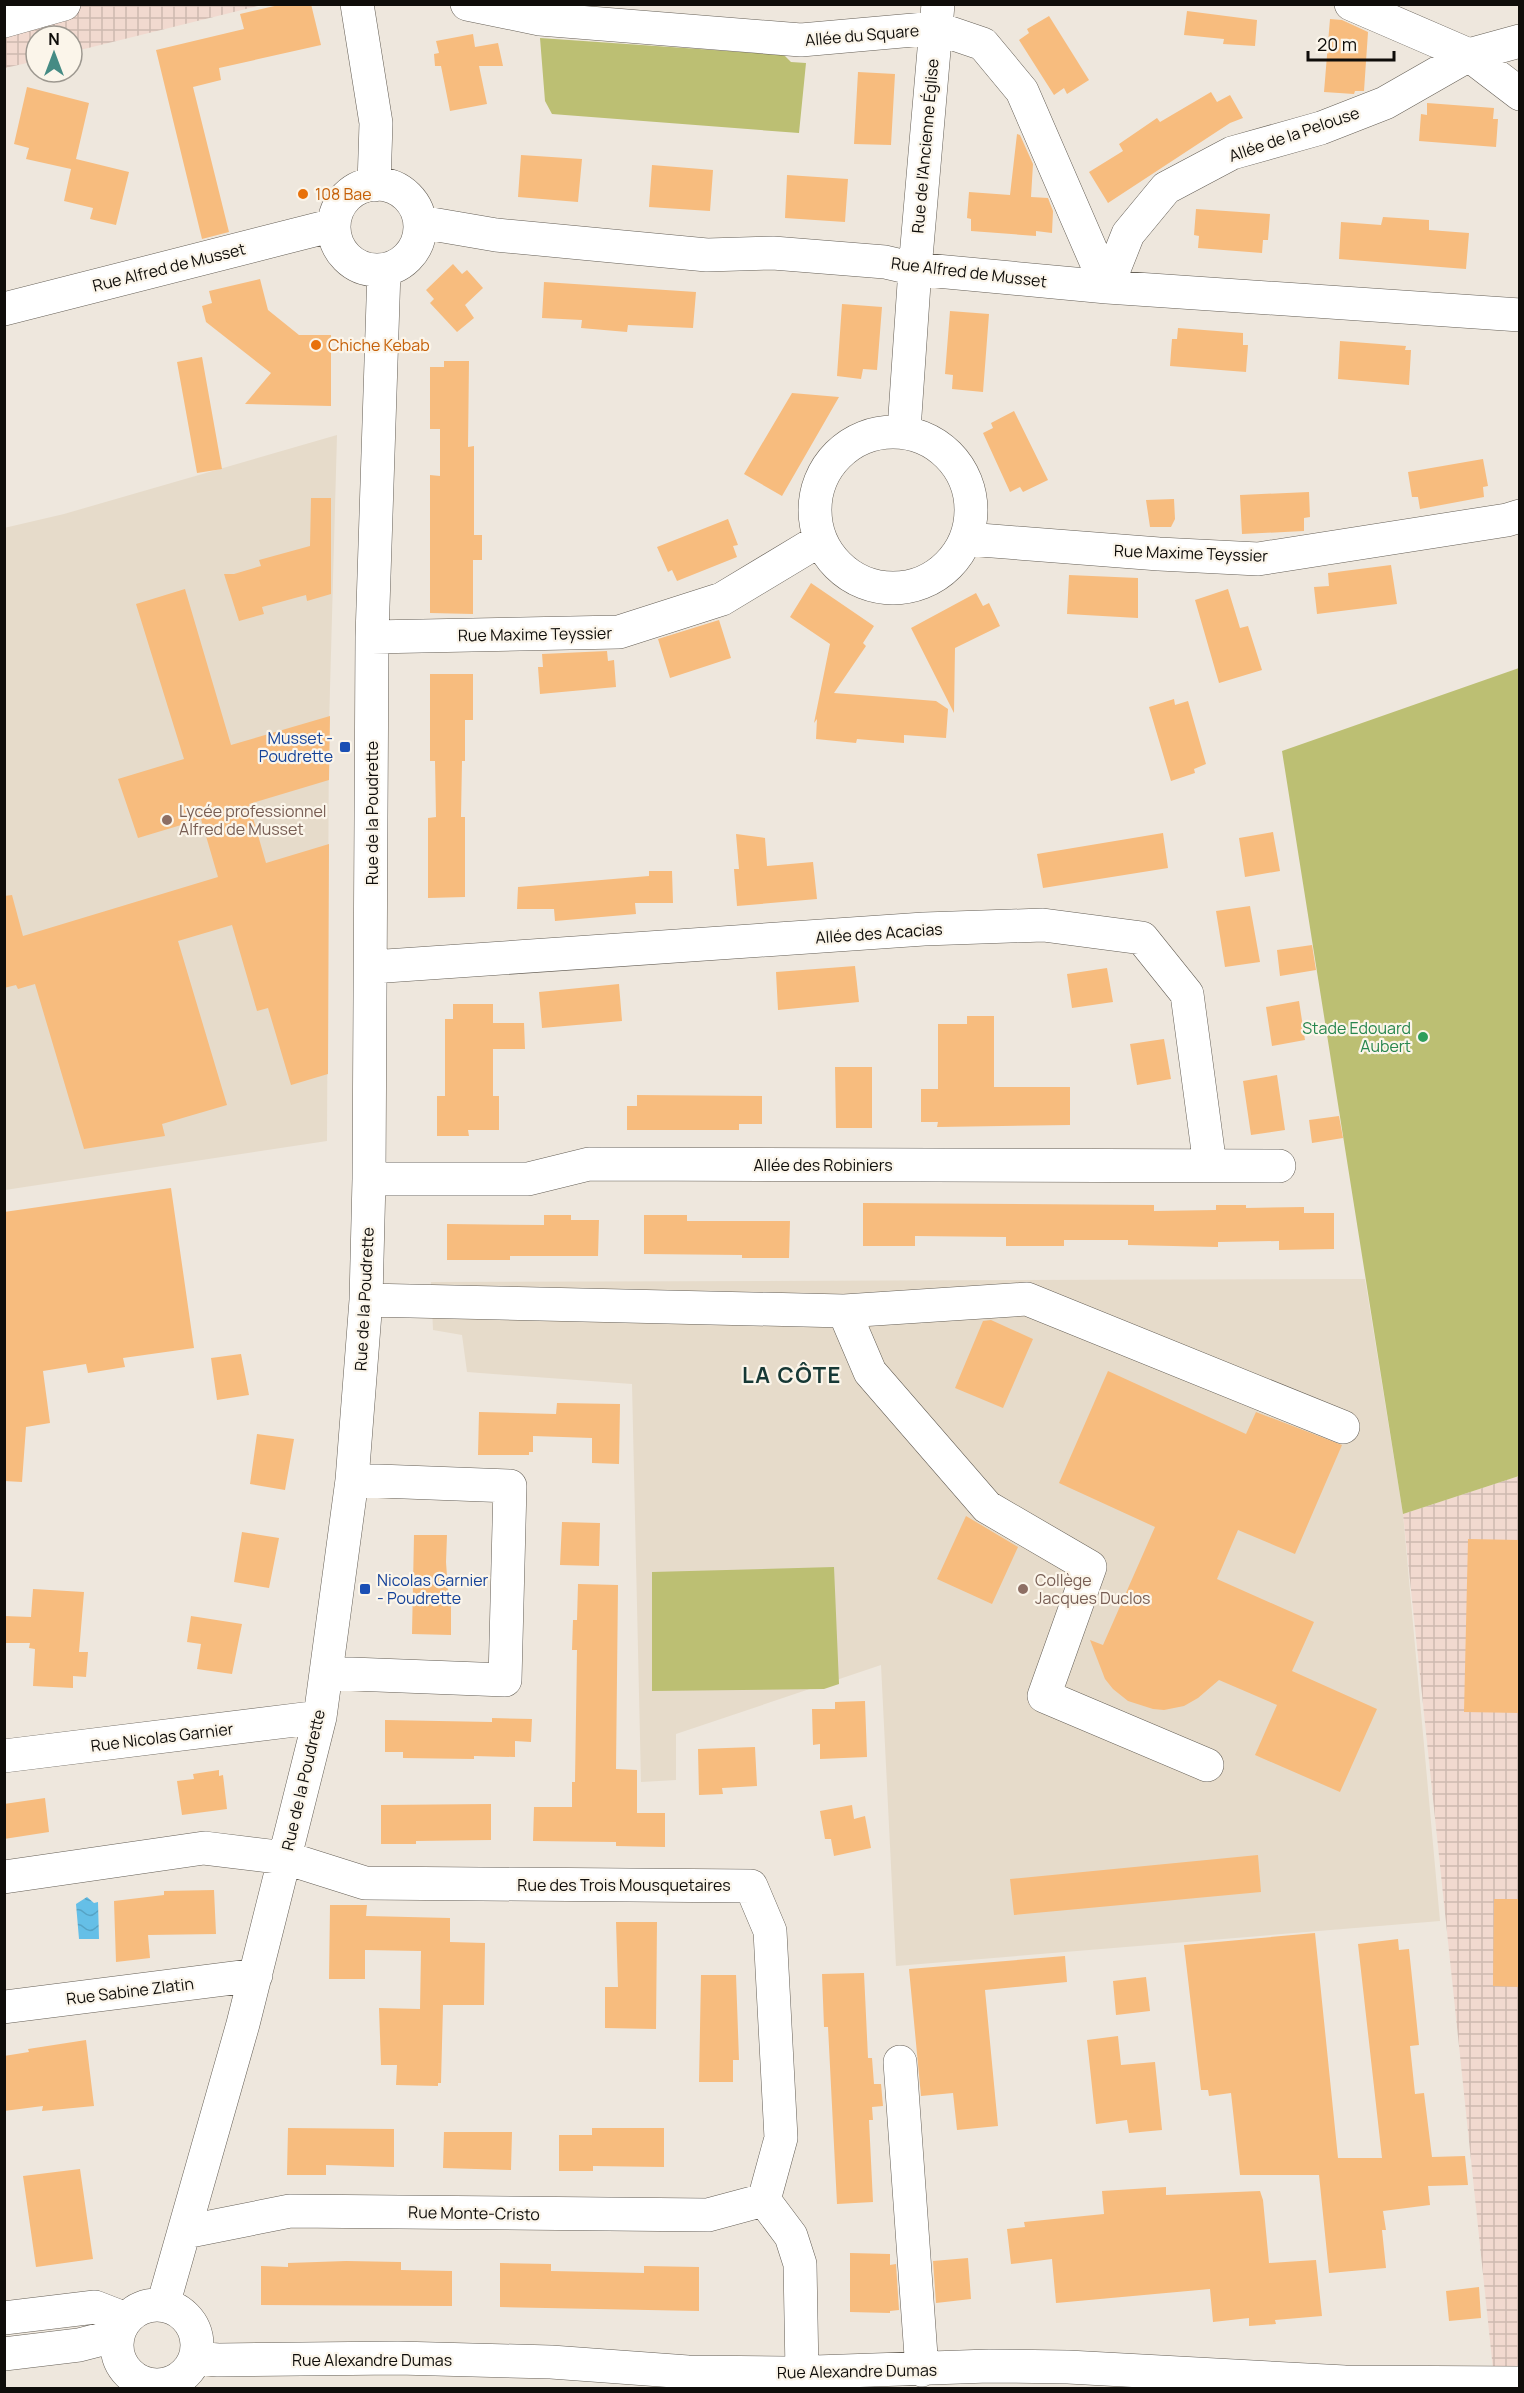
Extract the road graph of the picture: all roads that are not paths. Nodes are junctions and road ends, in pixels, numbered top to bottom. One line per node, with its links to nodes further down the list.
1 (64, 4): 6 (street)
2 (357, 4): 10 (street)
3 (467, 4): 5 (street, Allée du Square)
4 (1351, 4): 8 (street)
5 (937, 16): 13 (street, Rue de l'Ancienne Église); 15 (street, Allée du Square)
6 (4, 21)
7 (1520, 41): 8 (street, Allée de la Pelouse)
8 (1469, 55): 9 (street); 15 (street, Allée de la Pelouse)
9 (1520, 94)
10 (374, 185): 11 (street); 12 (street)
11 (420, 222): 13 (street, Rue Alfred de Musset); 14 (street)
12 (334, 225): 14 (street); 16 (street, Rue Alfred de Musset)
13 (915, 269): 15 (street, Rue Alfred de Musset); 18 (street, Rue de l'Ancienne Église)
14 (384, 270): 22 (street, Rue de la Poudrette)
15 (1107, 287): 17 (street, Rue Alfred de Musset)
16 (4, 309)
17 (1520, 315)
18 (904, 430): 20 (street); 21 (street)
19 (1520, 516): 20 (street, Rue Maxime Teyssier)
20 (968, 539): 21 (street)
21 (820, 540): 22 (street, Rue Maxime Teyssier)
22 (372, 638): 23 (street, Rue de la Poudrette)
23 (371, 967): 24 (street, Allée des Acacias); 26 (street, Rue de la Poudrette)
24 (1210, 1166): 25 (street, Allée des Robiniers); 26 (street, Allée des Robiniers)
25 (1279, 1166)
26 (369, 1179): 27 (street, Rue de la Poudrette)
27 (366, 1300): 28 (street); 30 (street, Rue de la Poudrette)
28 (844, 1311): 29 (street); 34 (street)
29 (1343, 1427)
30 (352, 1480): 31 (street, Rue de la Poudrette); 31 (street)
31 (326, 1673): 32 (street, Rue de la Poudrette)
32 (320, 1717): 33 (street, Rue Nicolas Garnier); 35 (street, Rue de la Poudrette)
33 (4, 1756)
34 (1207, 1765)
35 (286, 1858): 36 (street); 37 (street, Rue de la Poudrette); 40 (street, Rue des Trois Mousquetaires)
36 (4, 1877)
37 (256, 1975): 38 (street, Rue Sabine Zlatin); 41 (street, Rue de la Poudrette)
38 (4, 2007)
39 (900, 2062): 47 (street)
40 (764, 2200): 41 (street, Rue Monte-Cristo); 48 (street)
41 (184, 2232): 42 (street, Rue de la Poudrette)
42 (163, 2305): 44 (street); 46 (street)
43 (4, 2318): 44 (street)
44 (122, 2327): 45 (street); 50 (street)
45 (4, 2354)
46 (195, 2358): 49 (street, Rue Alexandre Dumas); 50 (street)
47 (922, 2370): 48 (street, Rue Alexandre Dumas); 52 (street, Rue Alexandre Dumas)
48 (802, 2372): 49 (street, Rue Alexandre Dumas)
49 (758, 2380)
50 (128, 2382)
51 (1520, 2383): 52 (street, Rue Alexandre Dumas)
52 (1345, 2385)

